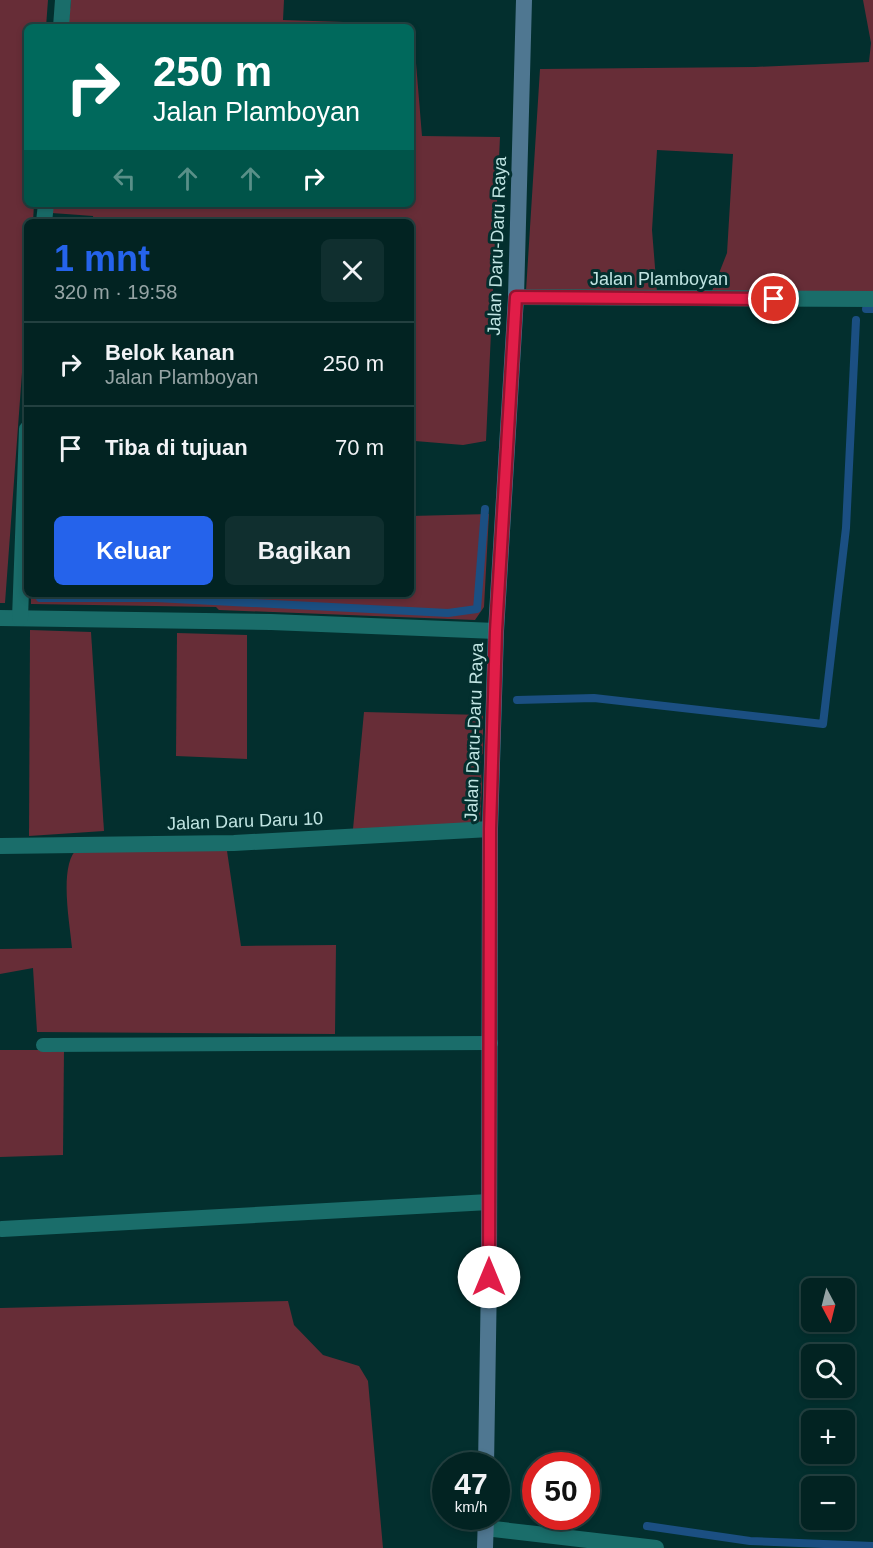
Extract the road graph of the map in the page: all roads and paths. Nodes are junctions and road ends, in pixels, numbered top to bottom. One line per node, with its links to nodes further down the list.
1 (63, 0): 3 (street)
2 (524, 0): 4 (main road, Jalan Daru-Daru Raya)
3 (61, 24)
4 (516, 297): 5 (street, Jalan Plamboyan); 9 (main road, Jalan Daru-Daru Raya)
5 (873, 299)
6 (24, 475): 8 (street)
7 (0, 618): 8 (street)
8 (20, 618): 9 (street)
9 (496, 631): 10 (main road, Jalan Daru-Daru Raya)
10 (490, 829): 11 (street, Jalan Daru Daru 10); 12 (main road, Jalan Daru-Daru Raya)
11 (0, 846)
12 (490, 1043): 13 (lane); 14 (main road, Jalan Daru-Daru Raya)
13 (43, 1045)
14 (489, 1202): 15 (street); 16 (main road, Jalan Daru-Daru Raya)
15 (2, 1229)
16 (486, 1452)
17 (510, 1526): 20 (street)
18 (485, 1530): 19 (main road)
19 (485, 1548)
20 (656, 1548)

